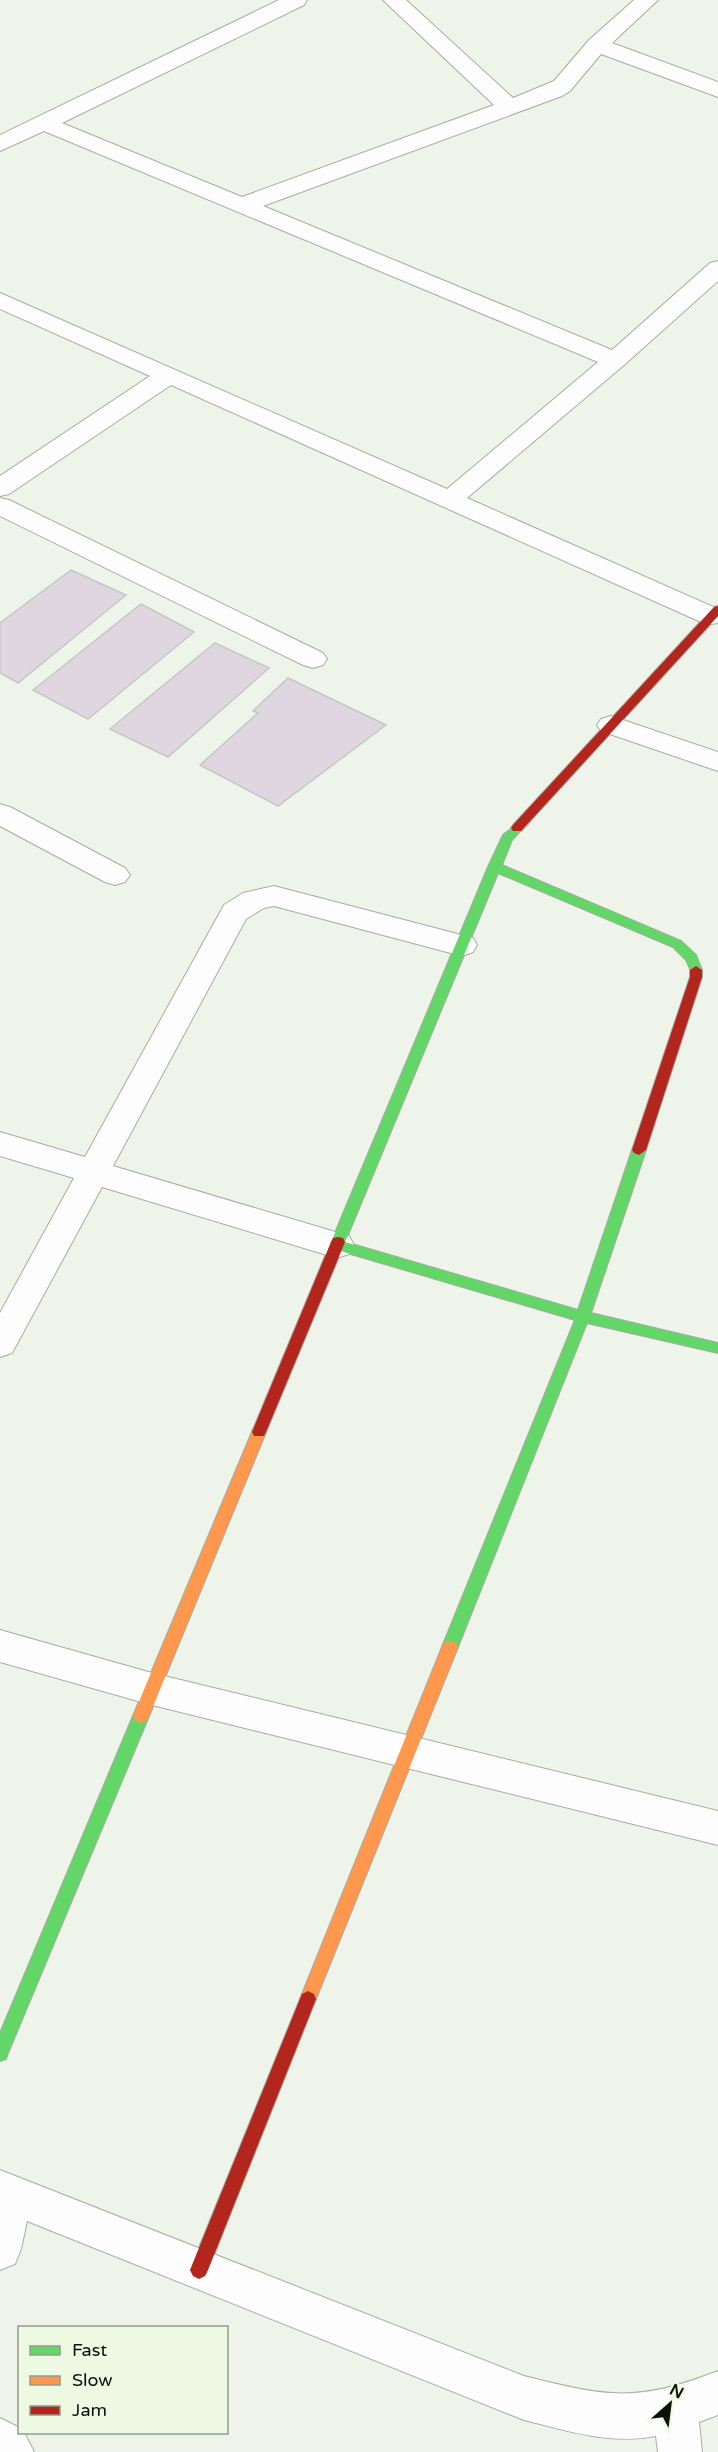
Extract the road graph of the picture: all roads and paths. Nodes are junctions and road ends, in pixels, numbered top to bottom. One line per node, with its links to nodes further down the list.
1 (296, 0): 7 (street)
2 (394, 0): 6 (street)
3 (646, 0): 4 (street)
4 (597, 45): 5 (street); 6 (street)
5 (718, 90)
6 (510, 108): 9 (street)
7 (43, 123): 8 (street); 9 (street)
8 (0, 144)
9 (240, 206): 12 (street)
10 (718, 268): 12 (street)
11 (0, 300): 13 (street)
12 (615, 360): 15 (street)
13 (169, 375): 14 (street); 15 (street)
14 (0, 488)
15 (449, 500): 17 (street)
16 (0, 506): 18 (street)
17 (715, 613): 19 (street)
18 (313, 659)
19 (611, 725): 20 (street); 22 (street)
20 (718, 762)
21 (0, 814): 23 (street)
22 (494, 867): 24 (street); 28 (street)
23 (116, 875)
24 (462, 945): 26 (street); 27 (street)
25 (0, 1144): 26 (street)
26 (92, 1172): 27 (street); 29 (street)
27 (337, 1245): 28 (street); 32 (street)
28 (583, 1317): 30 (street); 33 (street)
29 (0, 1344)
30 (718, 1348)
31 (0, 1646): 32 (street)
32 (153, 1689): 33 (street); 35 (street)
33 (408, 1750): 34 (street); 38 (street)
34 (718, 1828)
35 (0, 2053)
36 (6, 2193): 37 (street); 38 (street)
37 (0, 2249)
38 (199, 2270): 40 (street)
39 (718, 2393): 40 (street)
40 (675, 2409): 43 (street)
41 (0, 2440): 42 (street)
42 (12, 2452)
43 (680, 2452)

